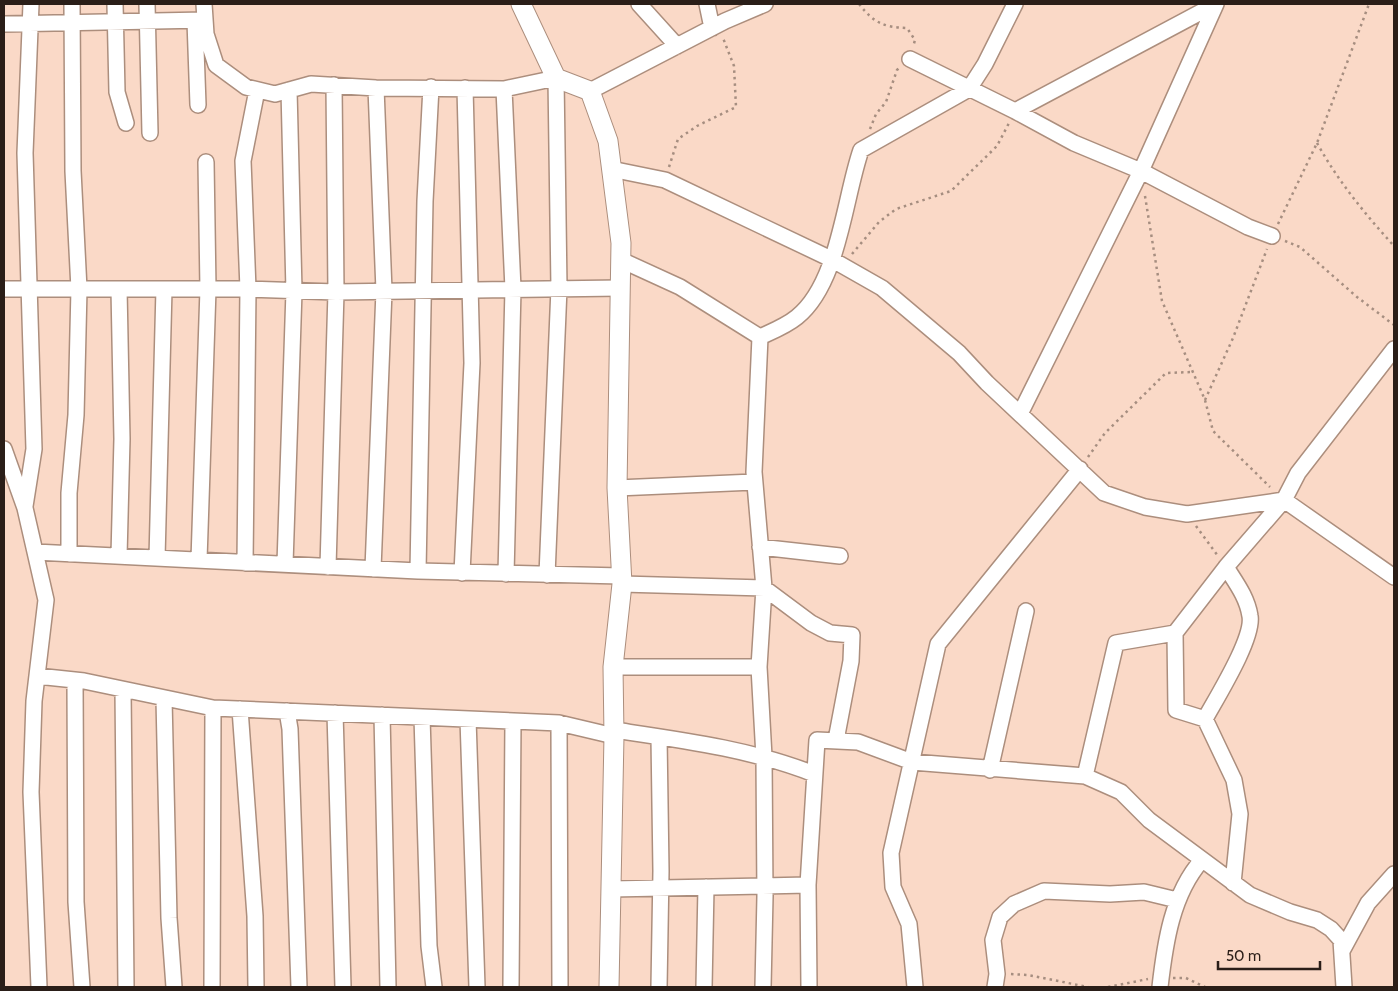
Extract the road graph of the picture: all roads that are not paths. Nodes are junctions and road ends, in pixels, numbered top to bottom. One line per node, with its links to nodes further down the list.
1 (31, 4): 17 (street)
2 (72, 4): 15 (street)
3 (115, 4): 13 (street)
4 (147, 4): 14 (street)
5 (204, 4): 12 (street)
6 (521, 4): 21 (street)
7 (639, 4): 19 (street)
8 (707, 4): 18 (street)
9 (765, 4): 18 (street)
10 (1015, 4): 26 (street)
11 (1216, 4): 32 (street); 37 (street)
12 (200, 21): 14 (street); 27 (street); 31 (street)
13 (115, 22): 14 (street); 15 (street); 33 (street)
14 (147, 22): 34 (street)
15 (71, 23): 17 (street); 45 (street)
16 (4, 24): 17 (street)
17 (31, 24): 44 (street)
18 (715, 26): 19 (street)
19 (677, 46): 30 (street)
20 (910, 59): 26 (street)
21 (556, 78): 29 (street); 30 (street); 41 (street)
22 (334, 85): 24 (street); 28 (street); 55 (street)
23 (431, 87): 24 (street); 25 (street); 51 (street)
24 (376, 88): 54 (street)
25 (465, 88): 29 (street); 52 (street)
26 (969, 89): 32 (street); 40 (street)
27 (257, 90): 28 (street); 49 (street)
28 (289, 90): 53 (street)
29 (504, 90): 50 (street)
30 (590, 91): 36 (street)
31 (198, 105)
32 (1016, 111): 37 (street)
33 (126, 123)
34 (150, 133)
35 (206, 162): 48 (street)
36 (612, 169): 39 (street); 40 (street)
37 (1141, 171): 38 (street); 58 (street)
38 (1272, 236)
39 (621, 260): 42 (street); 56 (street)
40 (831, 260): 56 (street); 58 (street)
41 (559, 288): 42 (street); 50 (street); 80 (street)
42 (621, 288): 62 (street)
43 (4, 289): 44 (street)
44 (29, 289): 45 (street); 64 (street)
45 (79, 289): 46 (street); 67 (street)
46 (119, 289): 47 (street); 68 (street)
47 (164, 289): 48 (street); 70 (street)
48 (208, 289): 49 (street); 71 (street)
49 (248, 289): 53 (street); 72 (street)
50 (513, 289): 52 (street); 79 (street)
51 (425, 290): 52 (street); 54 (street); 77 (street)
52 (471, 290): 78 (street)
53 (294, 291): 55 (street); 73 (street)
54 (384, 291): 55 (street); 76 (street)
55 (336, 292): 74 (street)
56 (760, 337): 61 (street)
57 (1394, 349): 63 (street)
58 (1021, 412): 60 (street)
59 (4, 449): 64 (street)
60 (1080, 469): 63 (street); 106 (street)
61 (754, 482): 62 (street); 65 (street)
62 (617, 488): 82 (street)
63 (1284, 500): 75 (street); 81 (street)
64 (25, 508): 66 (street)
65 (760, 547): 69 (street); 83 (street)
66 (35, 552): 67 (street); 88 (street)
67 (70, 554): 68 (street)
68 (120, 556): 70 (street)
69 (840, 556)
70 (157, 558): 71 (street)
71 (200, 560): 72 (street)
72 (245, 563): 73 (street)
73 (285, 564): 74 (street)
74 (328, 567): 76 (street)
75 (1226, 567): 85 (street); 99 (street)
76 (372, 569): 77 (street)
77 (418, 572): 78 (street)
78 (462, 573): 79 (street)
79 (506, 574): 80 (street)
80 (548, 575): 82 (street)
81 (1394, 577)
82 (622, 580): 83 (street); 86 (street)
83 (764, 588): 87 (street); 104 (street)
84 (1026, 611): 107 (street)
85 (1175, 633): 99 (street); 109 (street)
86 (613, 667): 87 (street); 102 (street)
87 (759, 667): 105 (street)
88 (37, 676): 89 (street); 122 (street)
89 (75, 680): 90 (street); 123 (street)
90 (123, 690): 91 (street); 124 (street)
91 (164, 699): 92 (street); 125 (street)
92 (213, 708): 93 (street); 126 (street)
93 (240, 709): 94 (street); 127 (street)
94 (286, 711): 95 (street); 128 (street)
95 (334, 713): 96 (street); 129 (street)
96 (382, 715): 97 (street); 130 (street)
97 (422, 717): 98 (street); 131 (street)
98 (468, 719): 100 (street); 132 (street)
99 (1205, 719): 112 (street)
100 (513, 721): 101 (street); 133 (street)
101 (559, 723): 102 (street); 135 (street)
102 (614, 733): 103 (street); 117 (street)
103 (659, 737): 105 (street); 116 (street)
104 (836, 740): 106 (street); 108 (street)
105 (764, 757): 108 (street); 114 (street)
106 (912, 762): 107 (street); 142 (street)
107 (990, 770): 109 (street)
108 (814, 774): 113 (street)
109 (1085, 776): 110 (street)
110 (1202, 860): 112 (street); 118 (street)
111 (1394, 874): 119 (street)
112 (1232, 883): 119 (street)
113 (808, 885): 114 (street); 141 (street)
114 (765, 886): 115 (street); 140 (street)
115 (706, 887): 116 (street); 139 (street)
116 (661, 888): 117 (street); 138 (street)
117 (611, 889): 137 (street)
118 (1177, 900): 120 (street); 121 (street)
119 (1342, 951): 143 (street)
120 (996, 981)
121 (1160, 983)
122 (40, 987)
123 (82, 987)
124 (126, 987)
125 (174, 987)
126 (212, 987)
127 (256, 987)
128 (298, 987)
129 (343, 987)
130 (388, 987)
131 (434, 987)
132 (477, 987)
133 (511, 987)
134 (556, 987): 135 (street)
135 (560, 987): 136 (street)
136 (564, 987)
137 (609, 987)
138 (659, 987)
139 (704, 987)
140 (763, 987)
141 (809, 987)
142 (915, 987)
143 (1344, 987)

